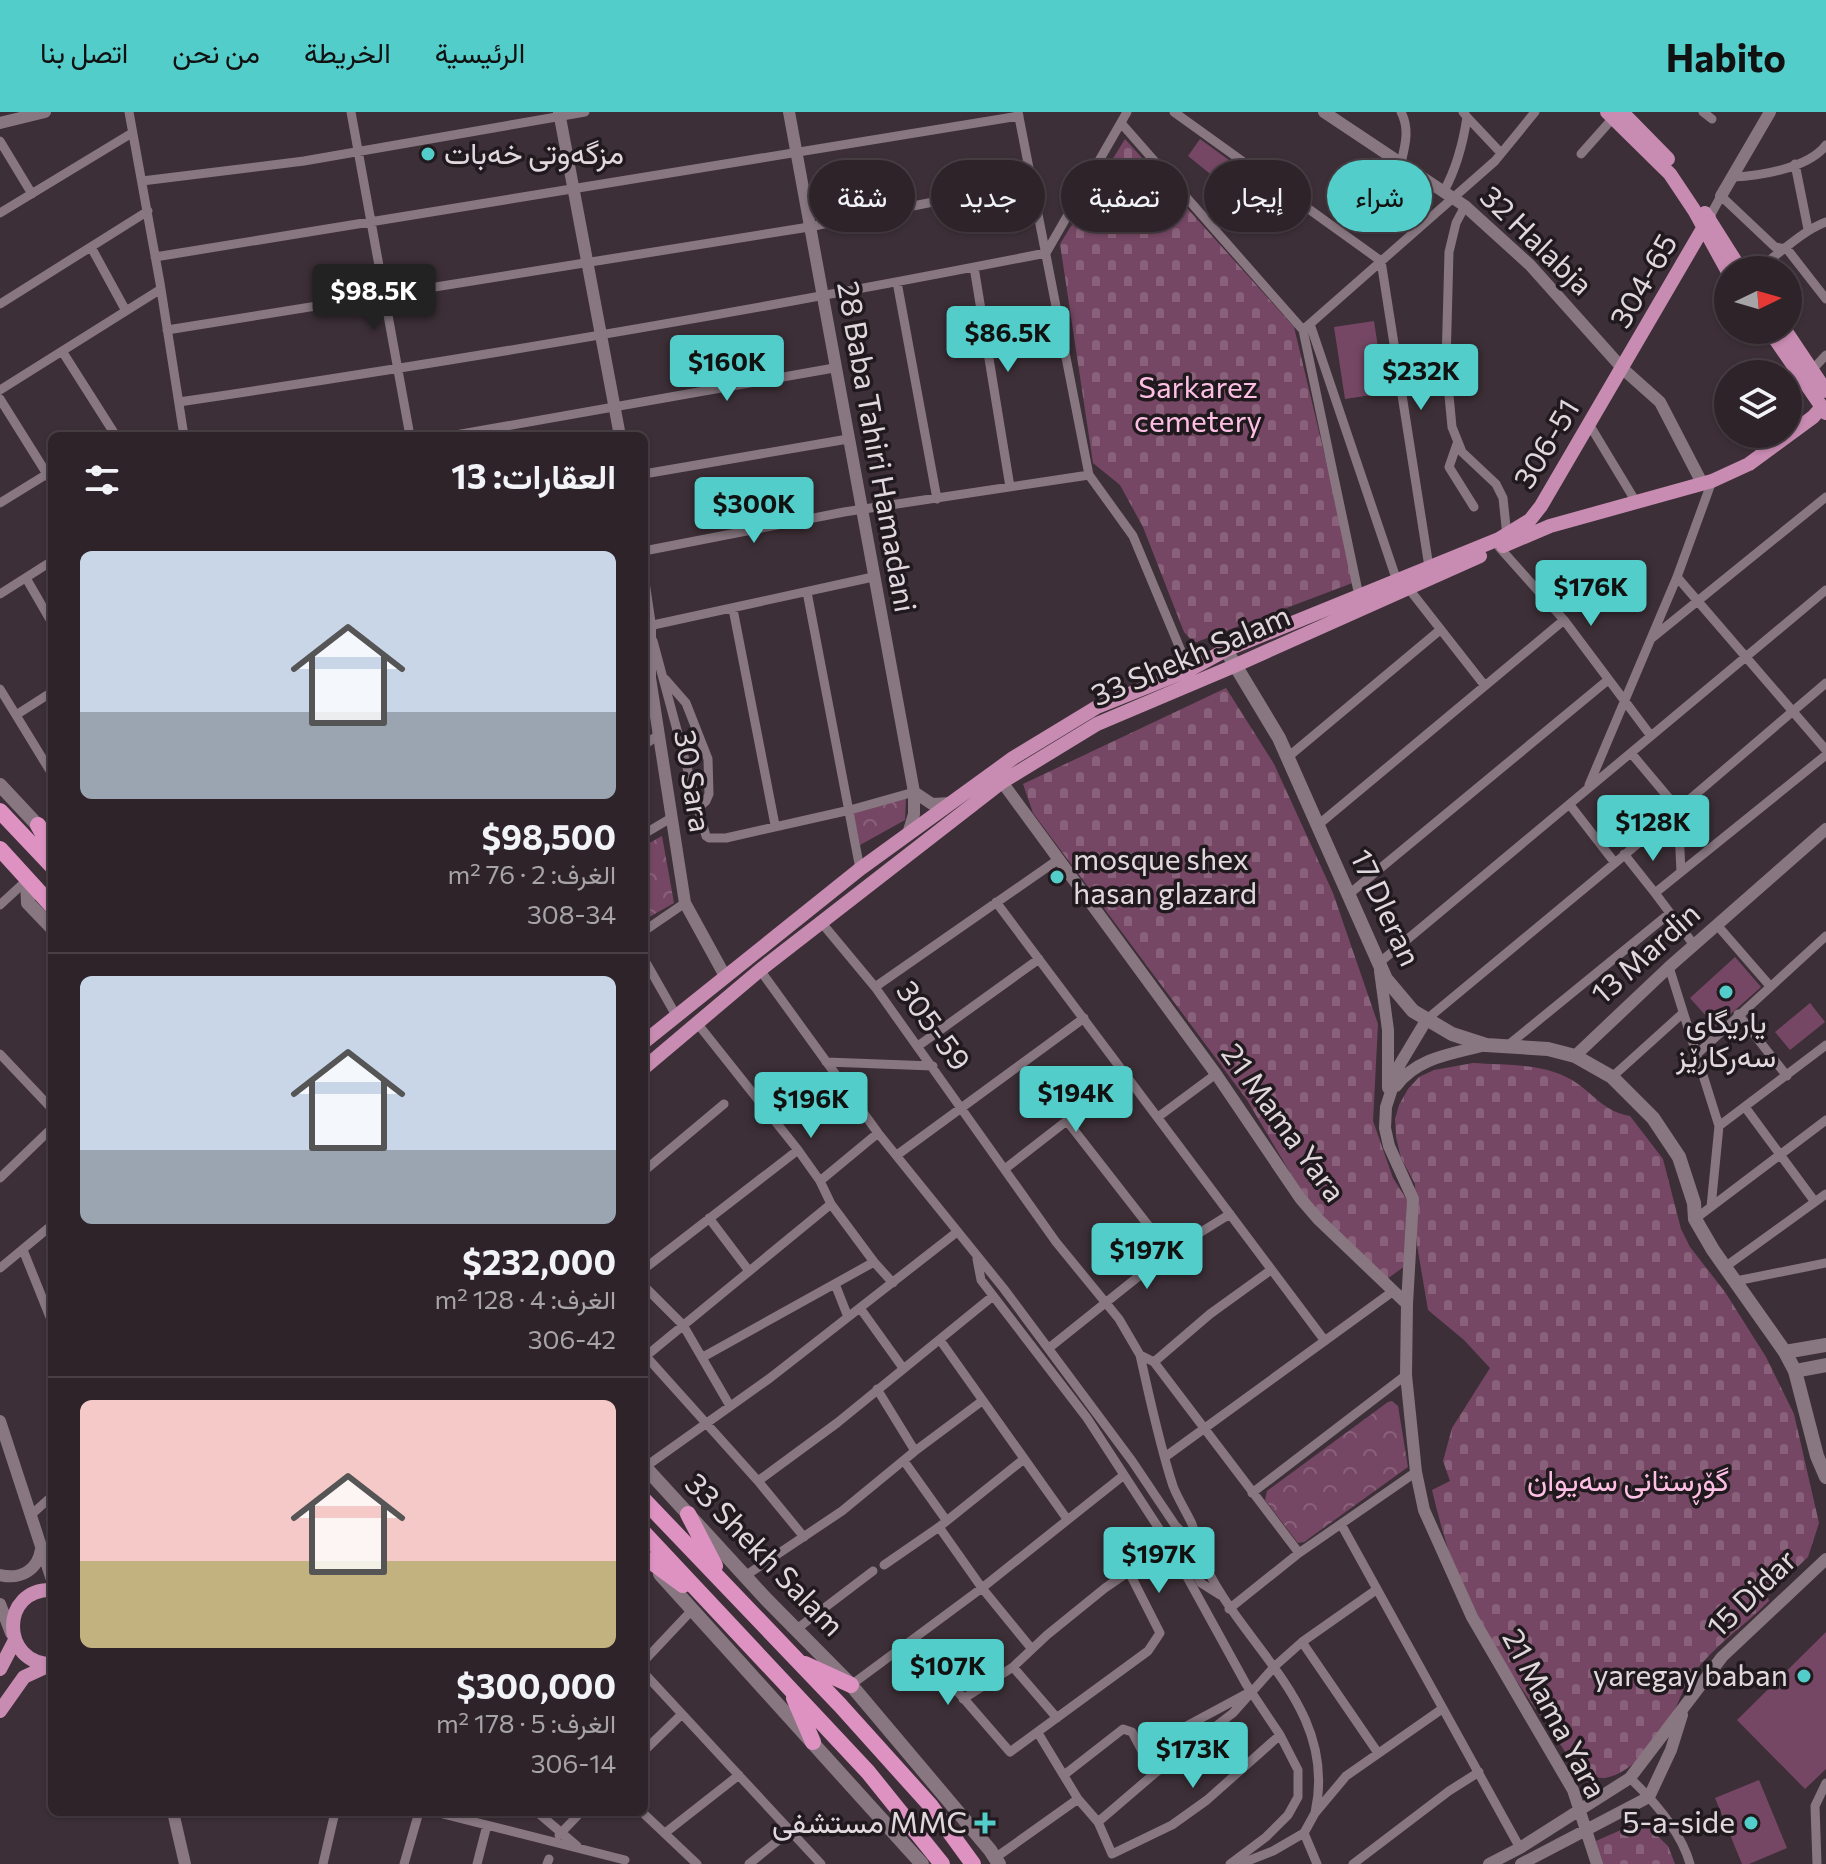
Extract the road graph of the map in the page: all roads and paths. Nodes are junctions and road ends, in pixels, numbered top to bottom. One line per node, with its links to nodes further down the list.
1 (40, 112): 18 (street)
2 (129, 112): 20 (street)
3 (351, 112): 23 (street)
4 (585, 112): 13 (street)
5 (789, 112): 24 (street, 28 Baba Tahiri Hamadani)
6 (1127, 112): 19 (street)
7 (1174, 112): 55 (street)
8 (1324, 112): 28 (street, 32 Halabja)
9 (1401, 112): 29 (street)
10 (1535, 112): 25 (street)
11 (1703, 112): 17 (street)
12 (1770, 112): 31 (street)
13 (559, 114): 23 (street); 34 (street)
14 (1019, 114): 24 (street); 27 (street)
15 (1614, 114): 26 (street); 43 (main road)
16 (1465, 115): 25 (street); 36 (street)
17 (1712, 119)
18 (0, 123)
19 (1121, 123): 50 (street); 65 (street)
20 (132, 133): 32 (street); 35 (street)
21 (0, 141): 35 (street)
22 (1826, 145): 30 (street)
23 (358, 150): 32 (street); 41 (street)
24 (795, 151): 34 (street); 44 (street, 28 Baba Tahiri Hamadani)
25 (1501, 153): 36 (street)
26 (1581, 154)
27 (1028, 160)
28 (1396, 160)
29 (1402, 160)
30 (1795, 164): 31 (street); 45 (street)
31 (1733, 177): 37 (street)
32 (142, 181): 39 (street)
33 (1432, 183): 36 (street, 32 Halabja)
34 (573, 187): 41 (street); 56 (street)
35 (32, 194): 40 (street)
36 (1449, 194): 38 (street, 32 Halabja); 55 (street)
37 (1721, 196): 43 (street); 49 (street)
38 (1465, 206): 74 (street, 32 Halabja); 90 (street)
39 (148, 211): 48 (street); 54 (street)
40 (0, 213)
41 (371, 222): 54 (street); 60 (street)
42 (1826, 222): 45 (street)
43 (1706, 224): 51 (main road); 52 (main road); 74 (main road, 304-65)
44 (809, 227): 56 (street)
45 (1808, 229): 49 (street)
46 (810, 232): 61 (street, 28 Baba Tahiri Hamadani)
47 (1042, 232): 50 (street)
48 (91, 247): 63 (street); 64 (street)
49 (1787, 249): 53 (street); 62 (street)
50 (1046, 253): 57 (street); 93 (street)
51 (1721, 256)
52 (1730, 256)
53 (1777, 256)
54 (155, 257): 59 (street)
55 (1381, 261): 65 (street); 109 (street)
56 (588, 262): 60 (street); 67 (street)
57 (974, 267): 58 (street); 96 (street)
58 (897, 282): 61 (street); 98 (street)
59 (161, 289): 64 (street); 66 (street)
60 (384, 295): 66 (street); 73 (street)
61 (822, 295): 67 (street); 72 (street, 28 Baba Tahiri Hamadani)
62 (1826, 299)
63 (0, 304)
64 (126, 311): 70 (street)
65 (1306, 327): 113 (street); 117 (street)
66 (167, 330): 79 (street)
67 (601, 334): 73 (street); 80 (street)
68 (1779, 344): 81 (main road)
69 (1795, 344): 75 (main road)
70 (62, 351): 76 (street); 84 (street)
71 (1826, 355): 75 (street)
72 (834, 368): 80 (street); 89 (street, 28 Baba Tahiri Hamadani)
73 (398, 369): 79 (street); 86 (street)
74 (1623, 369): 83 (main road, 306-51); 95 (street, 32 Halabja)
75 (1813, 369): 77 (main road)
76 (0, 390)
77 (1826, 391)
78 (0, 399): 82 (street)
79 (179, 402): 85 (street)
80 (615, 405): 87 (street); 88 (street)
81 (1825, 408): 95 (main road, 33 Shekh Salam)
82 (4, 415): 92 (street)
83 (1589, 424): 99 (main road, 306-51); 100 (street)
84 (113, 432)
85 (183, 432)
86 (409, 432)
87 (471, 432)
88 (619, 432)
89 (848, 439): 91 (street); 103 (street, 28 Baba Tahiri Hamadani)
90 (1457, 444): 102 (street); 105 (street)
91 (648, 473)
92 (48, 475)
93 (1089, 475): 96 (street); 130 (street)
94 (48, 479): 101 (street)
95 (1707, 482): 100 (main road, 33 Shekh Salam); 111 (street)
96 (1010, 487): 98 (street)
97 (1826, 497): 118 (street)
98 (937, 499): 103 (street)
99 (1545, 500): 104 (main road); 105 (main road, 306-51)
100 (1636, 502): 104 (main road, 33 Shekh Salam)
101 (0, 503)
102 (1474, 507)
103 (861, 511): 106 (street); 110 (street, 28 Baba Tahiri Hamadani)
104 (1566, 522): 105 (main road, 33 Shekh Salam)
105 (1503, 542): 107 (main road, 33 Shekh Salam); 121 (street)
106 (648, 550)
107 (1458, 561): 109 (main road, 33 Shekh Salam); 113 (main road, 33 Shekh Salam)
108 (48, 564): 112 (street)
109 (1429, 567): 113 (main road, 33 Shekh Salam)
110 (873, 577): 115 (street); 150 (street, 28 Baba Tahiri Hamadani)
111 (1677, 577): 118 (street); 125 (street)
112 (26, 578): 116 (street); 120 (street)
113 (1403, 585): 117 (main road, 33 Shekh Salam); 124 (street); 129 (main road, 33 Shekh Salam)
114 (1826, 590): 128 (street)
115 (807, 592): 119 (street); 155 (street)
116 (0, 594)
117 (1359, 596): 127 (main road, 33 Shekh Salam)
118 (1697, 601): 125 (street); 128 (street)
119 (733, 609): 122 (street); 159 (street)
120 (48, 616)
121 (1564, 620): 132 (street); 134 (street)
122 (648, 626)
123 (648, 629): 131 (street)
124 (1440, 630): 134 (street); 145 (street)
125 (1650, 640): 137 (street)
126 (648, 643): 140 (street, 30 Sara)
127 (1226, 650): 129 (main road, 17 Dleran); 130 (main road, 33 Shekh Salam)
128 (1746, 655): 138 (street); 141 (street)
129 (1234, 666): 145 (main road, 17 Dleran); 147 (main road, 33 Shekh Salam)
130 (1189, 670): 151 (main road, 33 Shekh Salam)
131 (662, 676): 153 (street); 153 (street)
132 (1608, 680): 137 (street); 177 (street)
133 (1826, 683): 138 (street)
134 (1485, 686): 160 (street)
135 (0, 689): 139 (street)
136 (48, 695): 139 (street)
137 (1624, 703): 141 (street); 149 (street)
138 (1793, 711): 143 (street); 154 (street)
139 (16, 715): 146 (street)
140 (657, 736): 142 (street); 157 (street, 30 Sara)
141 (1651, 736): 144 (street)
142 (648, 742)
143 (1826, 752): 172 (street)
144 (1631, 753): 149 (street); 154 (street)
145 (1288, 757): 160 (main road, 17 Dleran)
146 (48, 767)
147 (1002, 782): 168 (street, 21 Mama Yara); 173 (main road, 33 Shekh Salam)
148 (0, 785): 158 (main road)
149 (1587, 790): 152 (street)
150 (914, 792): 151 (street); 155 (street); 162 (street, 28 Baba Tahiri Hamadani)
151 (953, 802): 162 (main road, 33 Shekh Salam)
152 (1570, 805): 170 (street); 190 (street)
153 (698, 808): 159 (street)
154 (1678, 809): 167 (street); 172 (street)
155 (850, 810): 159 (street); 171 (street)
156 (0, 811): 169 (highway)
157 (671, 818): 161 (street); 180 (street, 30 Sara)
158 (38, 825): 164 (main road); 165 (highway)
159 (775, 825)
160 (1318, 825): 177 (main road, 17 Dleran)
161 (648, 832)
162 (908, 834): 171 (main road, 33 Shekh Salam)
163 (1824, 834): 185 (street, 13 Mardin)
164 (48, 836)
165 (48, 843)
166 (0, 849): 174 (highway)
167 (1624, 854): 170 (street); 176 (street)
168 (1059, 859): 179 (street); 215 (street, 21 Mama Yara)
169 (48, 862)
170 (1615, 863): 201 (street)
171 (860, 870): 173 (main road); 175 (main road); 194 (main road, 33 Shekh Salam)
172 (1681, 872): 176 (street)
173 (881, 876): 175 (main road, 33 Shekh Salam)
174 (27, 880): 178 (highway); 181 (street); 184 (main road)
175 (858, 893): 183 (main road, 33 Shekh Salam)
176 (1655, 893): 182 (street)
177 (1348, 895): 190 (main road, 17 Dleran)
178 (48, 902)
179 (996, 902): 189 (street); 196 (street)
180 (685, 903): 186 (street); 194 (street, 30 Sara)
181 (0, 905)
182 (1670, 913): 188 (street); 207 (street)
183 (821, 922): 193 (main road, 33 Shekh Salam); 196 (street, 305-59)
184 (48, 924)
185 (1717, 925): 188 (street, 13 Mardin); 195 (street)
186 (648, 928)
187 (1826, 936): 195 (street)
188 (1694, 945): 192 (street, 13 Mardin)
189 (1039, 959): 200 (street); 206 (street)
190 (1379, 963): 201 (main road, 17 Dleran); 218 (street)
191 (648, 966): 199 (street)
192 (1669, 967): 197 (street); 210 (street, 13 Mardin)
193 (760, 970): 202 (main road, 33 Shekh Salam); 211 (street)
194 (725, 976): 199 (main road, 33 Shekh Salam)
195 (1770, 986): 198 (street)
196 (875, 987): 206 (street, 305-59)
197 (1683, 1013): 209 (street); 217 (street)
198 (1738, 1014): 209 (street); 216 (street)
199 (677, 1017): 203 (main road, 33 Shekh Salam)
200 (1084, 1018): 214 (street); 222 (street)
201 (1427, 1019): 204 (main road, 17 Dleran); 218 (street)
202 (697, 1023): 212 (main road, 33 Shekh Salam); 229 (street)
203 (648, 1039)
204 (1486, 1045): 207 (main road, 17 Dleran); 218 (street)
205 (1826, 1045): 216 (street)
206 (918, 1046): 213 (street, 305-59)
207 (1507, 1046): 210 (main road, 17 Dleran)
208 (0, 1054): 220 (street)
209 (1696, 1055): 226 (street)
210 (1575, 1056): 217 (main road, 17 Dleran)
211 (826, 1062): 213 (street); 228 (street)
212 (648, 1065)
213 (933, 1066): 222 (street, 305-59)
214 (1127, 1074): 223 (street); 225 (street)
215 (1216, 1074): 223 (street); 259 (street, 21 Mama Yara)
216 (1787, 1076): 221 (street)
217 (1612, 1077): 242 (main road, 17 Dleran)
218 (1389, 1095): 262 (street)
219 (724, 1104): 232 (street)
220 (48, 1105)
221 (1745, 1107): 226 (street); 230 (street)
222 (963, 1108): 231 (street); 233 (street, 305-59)
223 (1158, 1117): 240 (street)
224 (1826, 1120): 230 (street)
225 (1067, 1121): 233 (street); 246 (street)
226 (1719, 1126): 239 (street)
227 (48, 1132): 234 (street)
228 (878, 1133): 231 (street); 235 (street)
229 (798, 1150): 235 (street); 241 (street)
230 (1781, 1154): 237 (street); 239 (street)
231 (897, 1155): 244 (street)
232 (648, 1168)
233 (1006, 1168): 261 (street, 305-59)
234 (0, 1178)
235 (820, 1181): 238 (street)
236 (1826, 1194): 237 (street)
237 (1815, 1202): 251 (street)
238 (831, 1204): 248 (street); 254 (street)
239 (1711, 1207): 242 (street)
240 (1230, 1214): 246 (street); 253 (street)
241 (709, 1218): 250 (street); 254 (street)
242 (1695, 1219): 251 (main road, 17 Dleran)
243 (48, 1228): 245 (street)
244 (957, 1232): 247 (street); 256 (street)
245 (23, 1250): 252 (street); 264 (street)
246 (1169, 1252): 261 (street)
247 (977, 1255): 260 (street); 270 (street)
248 (874, 1262): 256 (street); 257 (street)
249 (1826, 1263): 255 (street)
250 (648, 1266)
251 (1725, 1267): 255 (main road, 17 Dleran)
252 (0, 1268)
253 (1271, 1270): 268 (street); 276 (street)
254 (749, 1271): 266 (street)
255 (1736, 1281): 271 (main road, 17 Dleran)
256 (893, 1283): 263 (street)
257 (835, 1284): 265 (street); 274 (street)
258 (648, 1290): 266 (street)
259 (1392, 1292): 262 (street, 21 Mama Yara); 268 (street)
260 (993, 1296): 267 (street); 295 (street)
261 (1107, 1303): 270 (street); 273 (street, 305-59)
262 (1407, 1304): 280 (street, 21 Mama Yara)
263 (860, 1308): 265 (street); 278 (street)
264 (48, 1312)
265 (848, 1317): 283 (street)
266 (683, 1325): 272 (street); 274 (street)
267 (940, 1340): 278 (street); 282 (street)
268 (1325, 1341): 286 (street)
269 (1826, 1345): 271 (main road)
270 (1049, 1348): 309 (street)
271 (1785, 1352): 279 (main road, 17 Dleran)
272 (648, 1353)
273 (1140, 1355): 276 (street); 288 (street)
274 (703, 1357): 283 (street)
275 (648, 1358): 285 (street)
276 (1154, 1362): 286 (street)
277 (1826, 1365): 279 (main road)
278 (903, 1368): 281 (street)
279 (1795, 1371): 292 (main road, 17 Dleran)
280 (1406, 1375): 294 (street, 21 Mama Yara); 297 (street)
281 (877, 1389): 287 (street); 296 (street)
282 (982, 1401): 287 (street); 289 (street)
283 (730, 1406): 285 (street)
284 (0, 1421): 301 (street)
285 (704, 1423): 291 (street); 296 (street)
286 (1202, 1429): 288 (street); 297 (street)
287 (915, 1451): 290 (street)
288 (1165, 1457): 309 (street)
289 (1024, 1459): 302 (street); 303 (street)
290 (904, 1461): 303 (street); 306 (street)
291 (648, 1463)
292 (1824, 1468)
293 (648, 1470): 300 (main road, 33 Shekh Salam)
294 (1416, 1472): 304 (street); 365 (street, 21 Mama Yara)
295 (1124, 1475): 302 (street); 308 (street)
296 (758, 1481): 306 (street)
297 (1252, 1493): 310 (street)
298 (48, 1500): 301 (street)
299 (648, 1504): 320 (highway)
300 (688, 1514): 319 (main road, 33 Shekh Salam); 320 (highway)
301 (31, 1515): 307 (street)
302 (1067, 1519): 321 (street)
303 (943, 1523): 314 (street); 321 (street)
304 (1341, 1524): 310 (street); 323 (street)
305 (648, 1537): 326 (highway)
306 (804, 1537): 319 (street)
307 (41, 1544): 315 (street); 318 (street)
308 (1169, 1544): 317 (street); 324 (street); 344 (street)
309 (1197, 1548): 324 (street)
310 (1299, 1553): 328 (street)
311 (1826, 1559): 346 (street, 15 Didar)
312 (648, 1561): 326 (highway)
313 (648, 1562): 327 (main road)
314 (884, 1565)
315 (48, 1567)
316 (873, 1571): 329 (street)
317 (1129, 1572): 333 (street); 350 (street)
318 (0, 1575)
319 (745, 1576): 329 (main road, 33 Shekh Salam)
320 (725, 1585): 335 (highway)
321 (982, 1588): 331 (street); 333 (street)
322 (48, 1590): 330 (main road)
323 (1376, 1590): 332 (street); 347 (street)
324 (1221, 1595): 328 (street)
325 (0, 1604): 330 (street)
326 (712, 1606): 342 (highway)
327 (693, 1609): 334 (street); 353 (main road)
328 (1229, 1609): 338 (street)
329 (798, 1628): 343 (main road, 33 Shekh Salam)
330 (13, 1637): 336 (main road); 340 (main road)
331 (913, 1640): 343 (street); 345 (street)
332 (1302, 1642): 338 (street); 356 (street)
333 (1031, 1648): 339 (street)
334 (648, 1657)
335 (797, 1661): 343 (highway); 397 (highway)
336 (48, 1664)
337 (48, 1665): 348 (main road)
338 (1275, 1666): 344 (street); 366 (street)
339 (1013, 1667): 345 (street); 350 (street)
340 (0, 1669)
341 (648, 1680): 349 (street)
342 (789, 1685): 353 (highway); 396 (highway)
343 (851, 1685): 385 (main road, 33 Shekh Salam)
344 (1251, 1692): 352 (street); 355 (street); 358 (street)
345 (963, 1699): 351 (street)
346 (1685, 1704): 361 (street, 15 Didar); 363 (street, 15 Didar)
347 (1442, 1709): 356 (street); 357 (street)
348 (0, 1711)
349 (682, 1714): 354 (street); 359 (street)
350 (1057, 1718): 351 (street)
351 (1038, 1733): 360 (street)
352 (1280, 1735): 383 (street); 399 (street)
353 (813, 1742): 395 (main road)
354 (648, 1747)
355 (1142, 1750): 358 (street); 360 (street)
356 (1378, 1753): 366 (street)
357 (1479, 1772): 382 (street); 402 (street)
358 (1154, 1774): 374 (street)
359 (739, 1775): 376 (street); 378 (street)
360 (1064, 1775): 364 (street)
361 (1630, 1778): 363 (street); 365 (street, 15 Didar)
362 (1826, 1783): 407 (street)
363 (1649, 1797): 377 (street); 406 (street)
364 (1078, 1799): 374 (street); 385 (street)
365 (1579, 1810): 377 (street, 21 Mama Yara); 381 (street, 15 Didar)
366 (1315, 1813): 379 (street)
367 (174, 1816): 388 (street)
368 (334, 1816): 389 (street)
369 (418, 1816): 390 (street)
370 (451, 1816): 375 (street)
371 (540, 1816): 380 (street)
372 (577, 1816): 380 (street)
373 (646, 1816): 378 (street)
374 (1098, 1822): 383 (street)
375 (487, 1825): 380 (street); 391 (street)
376 (791, 1830): 393 (street); 394 (street)
377 (1586, 1832): 384 (street); 405 (street, 21 Mama Yara)
378 (665, 1833): 392 (street)
379 (1304, 1833): 386 (street); 401 (street)
380 (558, 1838): 387 (street)
381 (1535, 1839): 382 (street, 15 Didar); 384 (street)
382 (1520, 1848): 403 (street, 15 Didar)
383 (1112, 1854): 398 (street)
384 (1546, 1858): 404 (street)
385 (997, 1861)
386 (1252, 1862): 400 (street)
387 (625, 1863)
388 (185, 1864)
389 (323, 1864)
390 (404, 1864)
391 (477, 1864)
392 (697, 1864)
393 (749, 1864)
394 (821, 1864)
395 (922, 1864)
396 (942, 1864)
397 (973, 1864)
398 (1106, 1864)
399 (1230, 1864)
400 (1240, 1864)
401 (1317, 1864)
402 (1353, 1864)
403 (1489, 1864)
404 (1521, 1864)
405 (1597, 1864)
406 (1690, 1864)
407 (1817, 1864)

